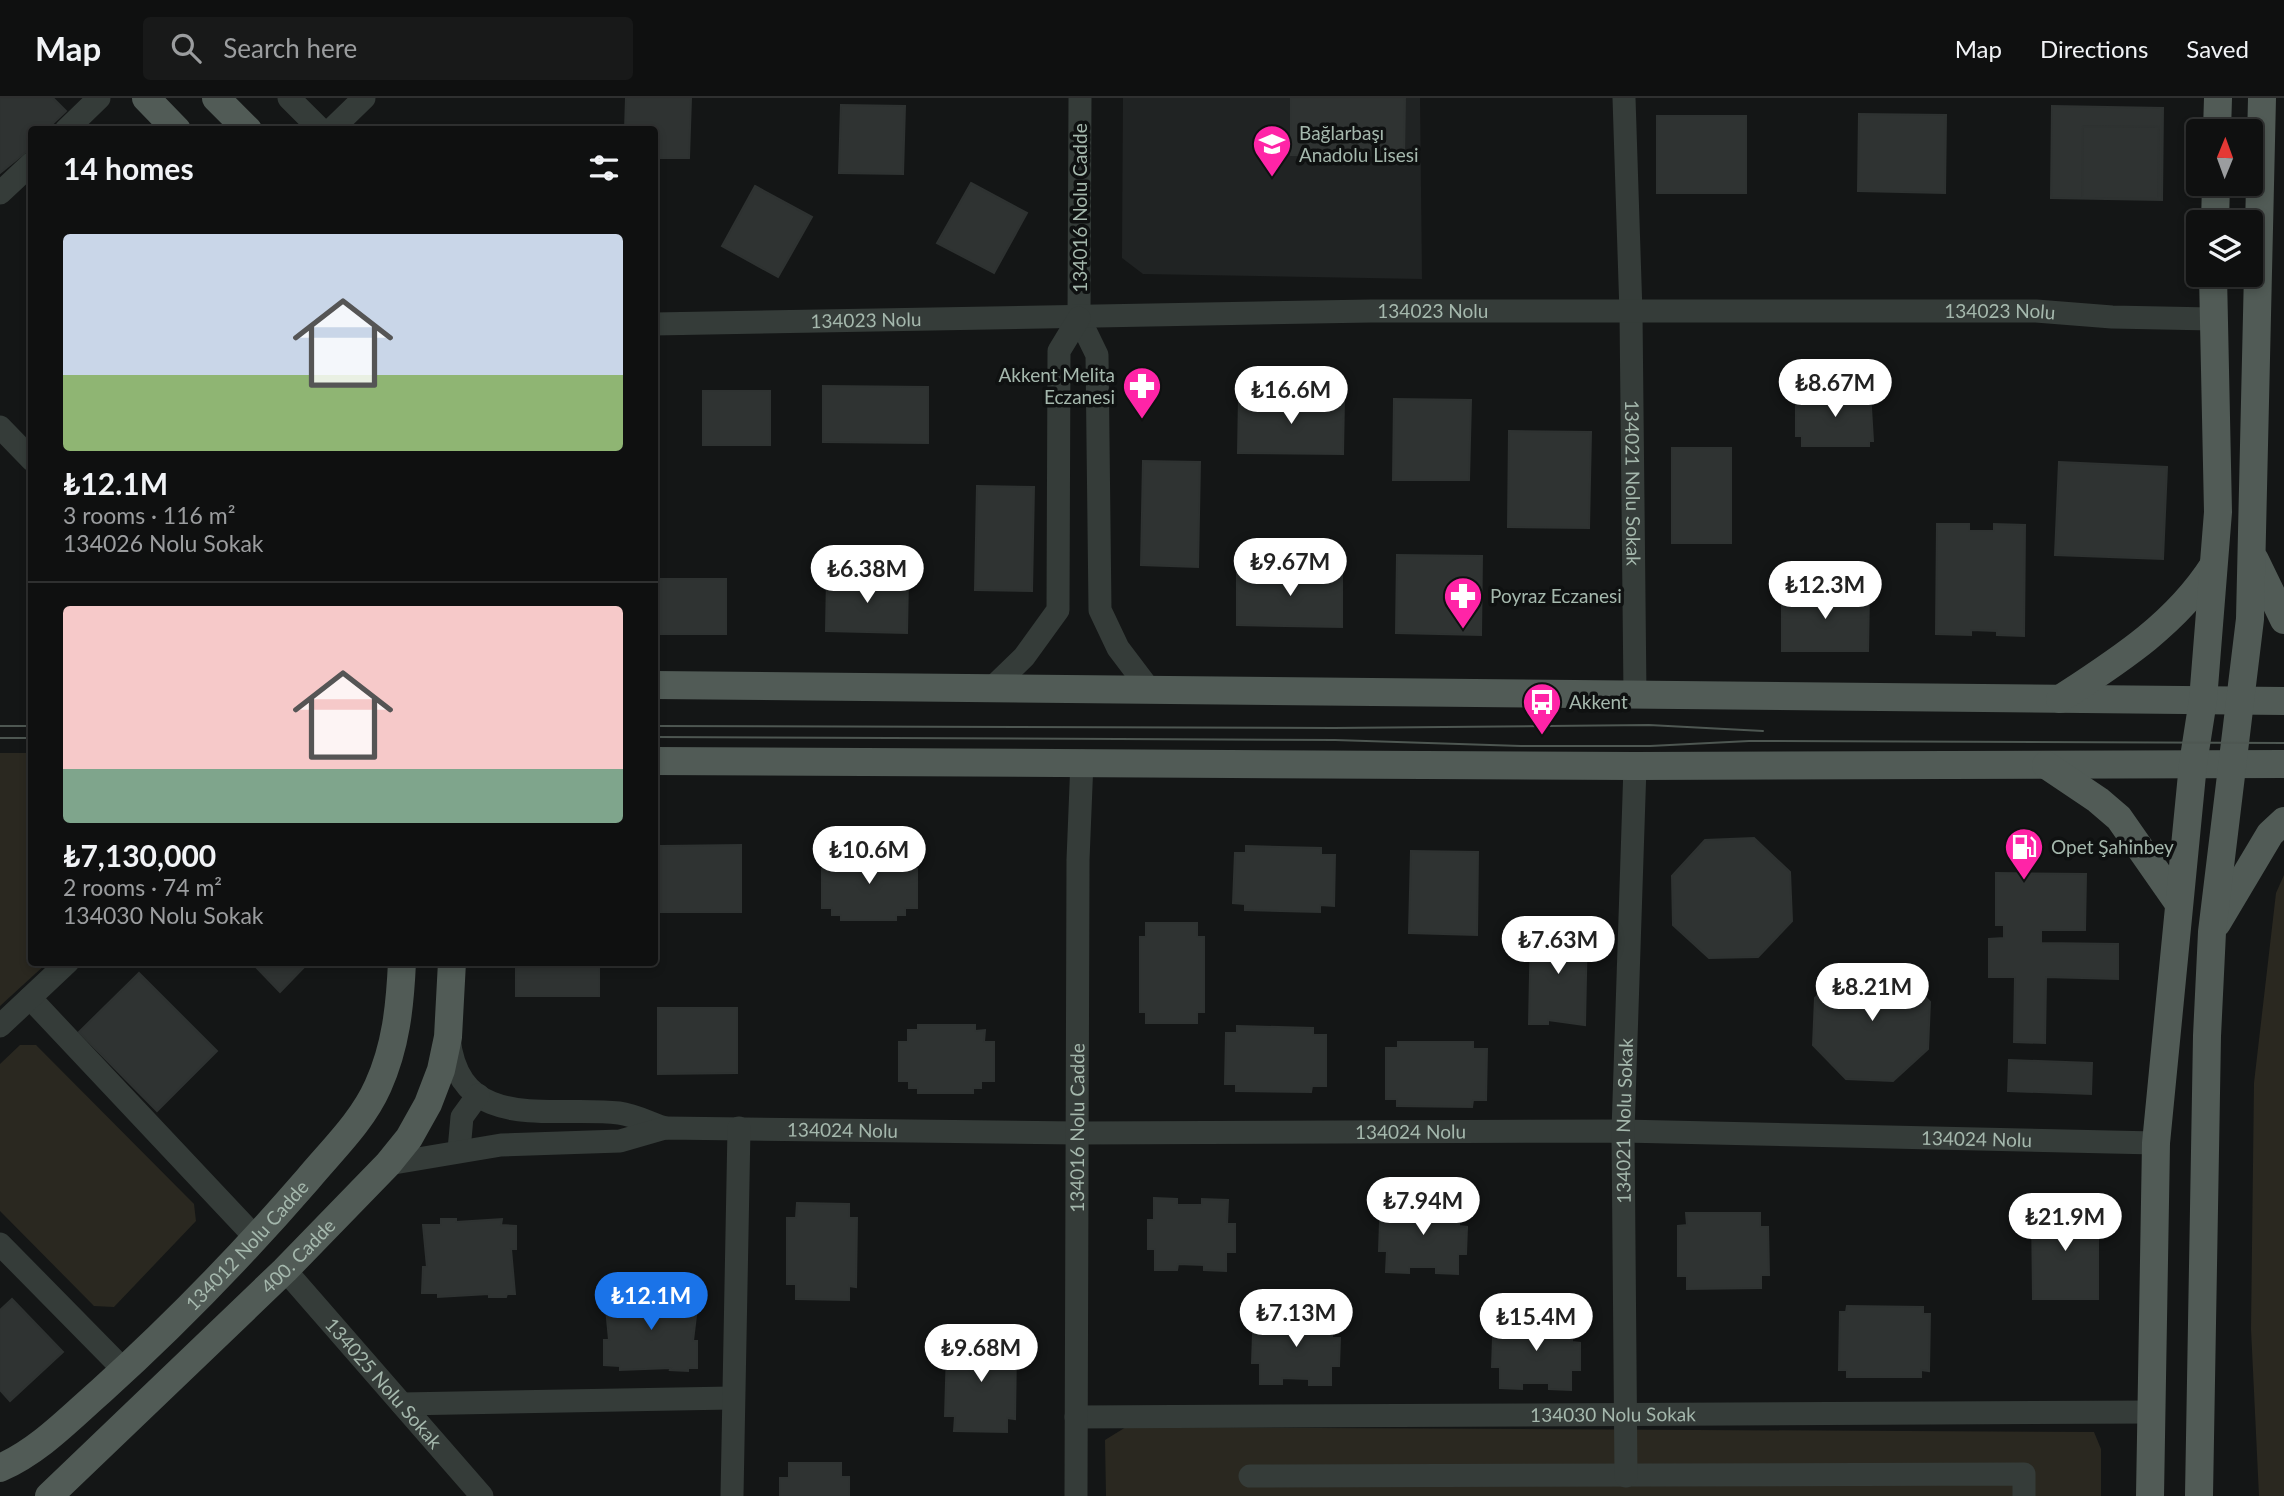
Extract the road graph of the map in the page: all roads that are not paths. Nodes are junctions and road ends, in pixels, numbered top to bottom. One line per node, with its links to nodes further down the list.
1 (99, 98): 11 (street)
2 (146, 98): 12 (main road)
3 (216, 98): 13 (main road)
4 (289, 98): 14 (street)
5 (364, 98): 15 (street)
6 (1080, 98): 20 (street, 134016 Nolu Cadde)
7 (1624, 98): 19 (street, 134021 Nolu Sokak)
8 (2218, 98): 10 (main road)
9 (2262, 98): 25 (main road)
10 (2217, 119)
11 (70, 126)
12 (173, 126)
13 (244, 126)
14 (316, 126)
15 (335, 126)
16 (28, 167): 17 (street)
17 (0, 193)
18 (2213, 287): 21 (main road)
19 (1631, 313): 20 (street, 134023 Nolu); 21 (street, 134023 Nolu); 31 (street, 134021 Nolu Sokak)
20 (1079, 318): 22 (street, 134023 Nolu); 29 (street); 30 (street)
21 (2212, 319): 26 (main road)
22 (658, 324)
23 (0, 427): 24 (street)
24 (27, 446)
25 (2253, 556): 27 (main road); 34 (main road)
26 (2214, 564): 32 (main road); 33 (main road)
27 (2284, 621)
28 (658, 685): 29 (main road)
29 (992, 688): 30 (main road)
30 (1149, 689): 31 (main road)
31 (1635, 695): 32 (main road)
32 (2060, 699): 33 (main road)
33 (2203, 700): 34 (main road); 38 (main road)
34 (2241, 701): 35 (main road); 39 (main road)
35 (2284, 701)
36 (658, 761): 37 (main road)
37 (1082, 761): 42 (main road); 56 (street, 134016 Nolu Cadde)
38 (2193, 764): 39 (main road); 41 (main road); 44 (main road)
39 (2232, 764): 40 (main road); 45 (main road)
40 (2284, 764)
41 (2046, 765): 42 (main road); 44 (main road)
42 (1635, 766): 55 (street, 134021 Nolu Sokak)
43 (2284, 821): 45 (main road)
44 (2179, 904): 57 (main road)
45 (2212, 932): 79 (main road)
46 (64, 966): 49 (street)
47 (402, 966): 60 (main road, 134012 Nolu Cadde)
48 (452, 966): 51 (main road, 400. Cadde)
49 (30, 998): 50 (street); 60 (street)
50 (0, 1026)
51 (449, 1037): 52 (street, 134024 Nolu); 59 (main road, 400. Cadde)
52 (478, 1095): 53 (street, 134024 Nolu); 58 (street)
53 (665, 1128): 54 (street, 134024 Nolu); 58 (street, 134024 Nolu)
54 (739, 1128): 56 (street, 134024 Nolu); 64 (street)
55 (1623, 1131): 56 (street, 134024 Nolu); 57 (street, 134024 Nolu); 67 (street, 134021 Nolu Sokak)
56 (1077, 1133): 68 (street, 134016 Nolu Cadde)
57 (2156, 1143): 66 (main road)
58 (460, 1150): 59 (street, 134024 Nolu)
59 (388, 1164): 62 (main road, 400. Cadde)
60 (256, 1238): 63 (main road, 134012 Nolu Cadde)
61 (0, 1244): 63 (street)
62 (285, 1270): 65 (street, 134025 Nolu Sokak); 73 (main road, 400. Cadde)
63 (124, 1370): 69 (main road, 134012 Nolu Cadde)
64 (732, 1398): 65 (street); 75 (street)
65 (402, 1404): 74 (street, 134025 Nolu Sokak)
66 (2152, 1412): 67 (street, 134030 Nolu Sokak); 78 (main road)
67 (1626, 1414): 68 (street, 134030 Nolu Sokak); 71 (street, 134021 Nolu Sokak)
68 (1076, 1417): 76 (street, 134016 Nolu Cadde)
69 (0, 1468)
70 (1250, 1476): 71 (street)
71 (1626, 1476): 72 (street)
72 (1852, 1486): 77 (street)
73 (49, 1496)
74 (482, 1496)
75 (732, 1496)
76 (1076, 1496)
77 (2024, 1496)
78 (2150, 1496)
79 (2199, 1496)

